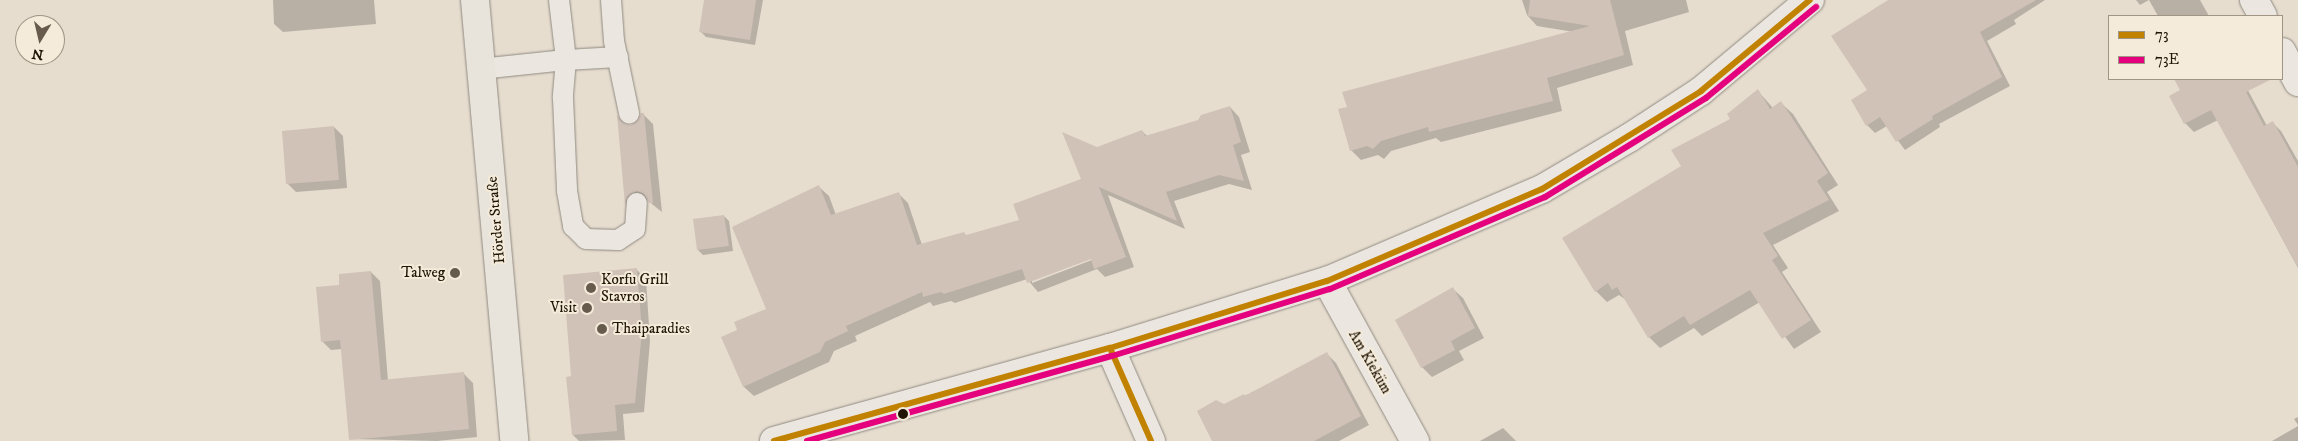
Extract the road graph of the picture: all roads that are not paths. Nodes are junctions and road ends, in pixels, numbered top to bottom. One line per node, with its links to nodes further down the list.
1 (475, 0): 10 (main road, Hörder Straße)
2 (559, 0): 9 (lane)
3 (611, 0): 8 (lane)
4 (1810, 0): 14 (street)
5 (2254, 0): 6 (street)
6 (2262, 15)
7 (2283, 54): 11 (street)
8 (618, 58): 9 (lane); 12 (lane)
9 (566, 60): 10 (lane); 13 (lane)
10 (480, 69): 16 (main road, Hörder Straße)
11 (2298, 82)
12 (629, 112)
13 (637, 204)
14 (1327, 281): 15 (street); 19 (street, Am Kieküm)
15 (1110, 348): 17 (street); 18 (street)
16 (514, 441)
17 (774, 441)
18 (1151, 441)
19 (1415, 441)

